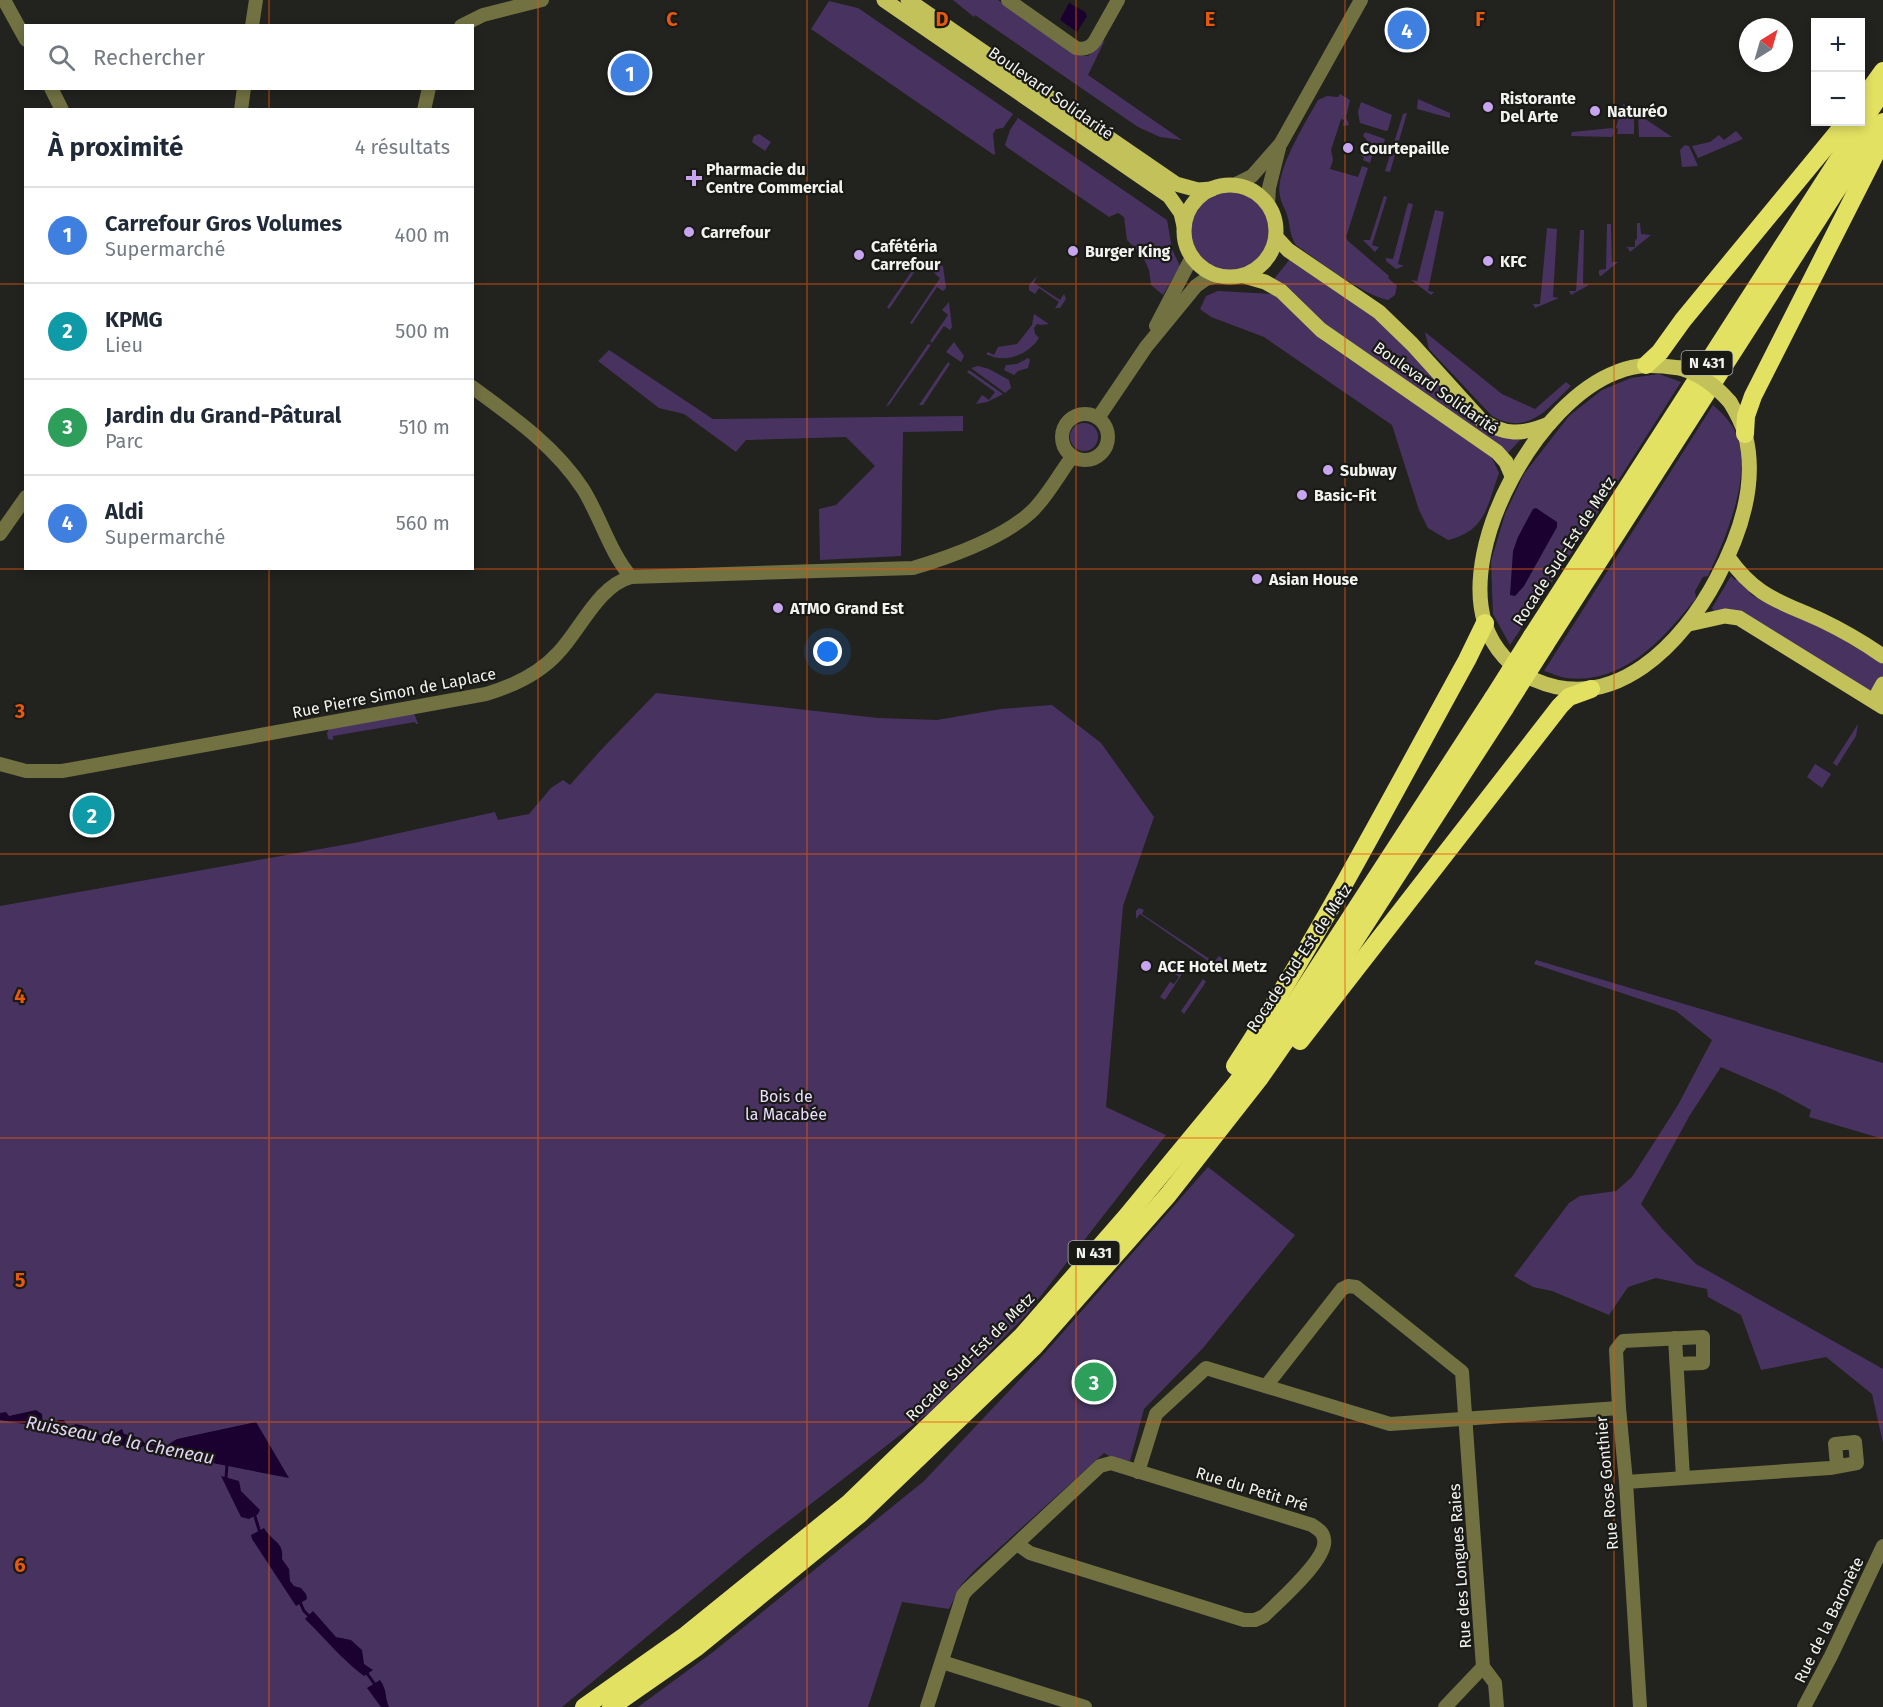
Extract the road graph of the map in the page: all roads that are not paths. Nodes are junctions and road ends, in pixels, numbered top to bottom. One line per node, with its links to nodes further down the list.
1 (4, 0): 11 (street)
2 (256, 0): 9 (street)
3 (542, 0): 10 (street)
4 (884, 0): 28 (main road, Boulevard Solidarité)
5 (908, 0): 26 (main road, Boulevard Solidarité)
6 (1008, 0): 7 (street)
7 (1118, 0)
8 (1361, 0): 24 (street)
9 (252, 24)
10 (465, 24)
11 (24, 36)
12 (1883, 71): 17 (highway)
13 (52, 90): 18 (street)
14 (244, 90): 19 (street)
15 (428, 90): 20 (street)
16 (1883, 90): 49 (highway, Rocade Sud-Est de Metz / N 431)
17 (1865, 95)
18 (61, 108)
19 (241, 108)
20 (424, 108)
21 (1883, 122): 49 (highway, Rocade Sud-Est de Metz / N 431)
22 (1843, 126): 34 (highway)
23 (1883, 140): 38 (highway)
24 (1281, 143): 25 (street); 27 (street)
25 (1234, 185): 26 (main road); 27 (main road)
26 (1212, 189): 28 (main road)
27 (1268, 205): 29 (main road)
28 (1184, 226): 30 (main road)
29 (1276, 237): 32 (main road); 37 (main road, Boulevard Solidarité)
30 (1192, 257): 31 (main road); 33 (street)
31 (1219, 276): 32 (main road); 33 (street)
32 (1244, 276): 40 (main road, Boulevard Solidarité)
33 (1146, 347): 36 (street)
34 (1646, 365): 37 (main road); 38 (main road, bridge)
35 (474, 389): 43 (street)
36 (1098, 418): 39 (street); 39 (street)
37 (1549, 424): 40 (main road)
38 (1745, 434): 44 (main road)
39 (1072, 457): 45 (street, Rue Pierre Simon de Laplace)
40 (1512, 476): 47 (main road)
41 (24, 500): 42 (street)
42 (0, 534)
43 (607, 538): 45 (street); 46 (street)
44 (1728, 557): 48 (main road); 50 (main road)
45 (631, 577): 46 (street, Rue Pierre Simon de Laplace)
46 (612, 585): 55 (street, Rue Pierre Simon de Laplace)
47 (1485, 623): 52 (main road); 56 (highway)
48 (1689, 624): 52 (main road); 54 (main road)
49 (1539, 641): 53 (highway, Rocade Sud-Est de Metz / N 431, bridge)
50 (1883, 657)
51 (1883, 684): 54 (main road)
52 (1591, 689): 57 (highway)
53 (1499, 703): 56 (highway, Rocade Sud-Est de Metz / N 431); 57 (highway, Rocade Sud-Est de Metz / N 431)
54 (1880, 705)
55 (0, 764)
56 (1170, 1165): 71 (highway, Rocade Sud-Est de Metz / N 431)
57 (1168, 1195): 72 (highway, Rocade Sud-Est de Metz / N 431)
58 (1675, 1338): 59 (street); 59 (street); 61 (street)
59 (1677, 1364): 65 (street)
60 (1266, 1386): 62 (street, Rue Rose Gonthier); 62 (street, Rue des Longues Raies); 64 (street, Rue Rose Gonthier)
61 (1619, 1408): 62 (street, Rue Rose Gonthier); 66 (street, Rue Rose Gonthier)
62 (1467, 1419): 70 (street, Rue des Longues Raies)
63 (1838, 1465): 65 (street)
64 (1138, 1472): 67 (street, Rue du Petit Pré); 67 (street, Rue du Petit Pré)
65 (1683, 1478): 66 (street)
66 (1626, 1482): 77 (street, Rue Rose Gonthier)
67 (1017, 1544): 69 (street)
68 (1883, 1546): 78 (street, Rue de la Baronète)
69 (942, 1662): 73 (street); 74 (street)
70 (1483, 1667): 75 (street); 76 (street, Rue des Longues Raies)
71 (584, 1707)
72 (611, 1707)
73 (927, 1707)
74 (1085, 1707)
75 (1445, 1707)
76 (1497, 1707)
77 (1640, 1707)
78 (1804, 1707)

